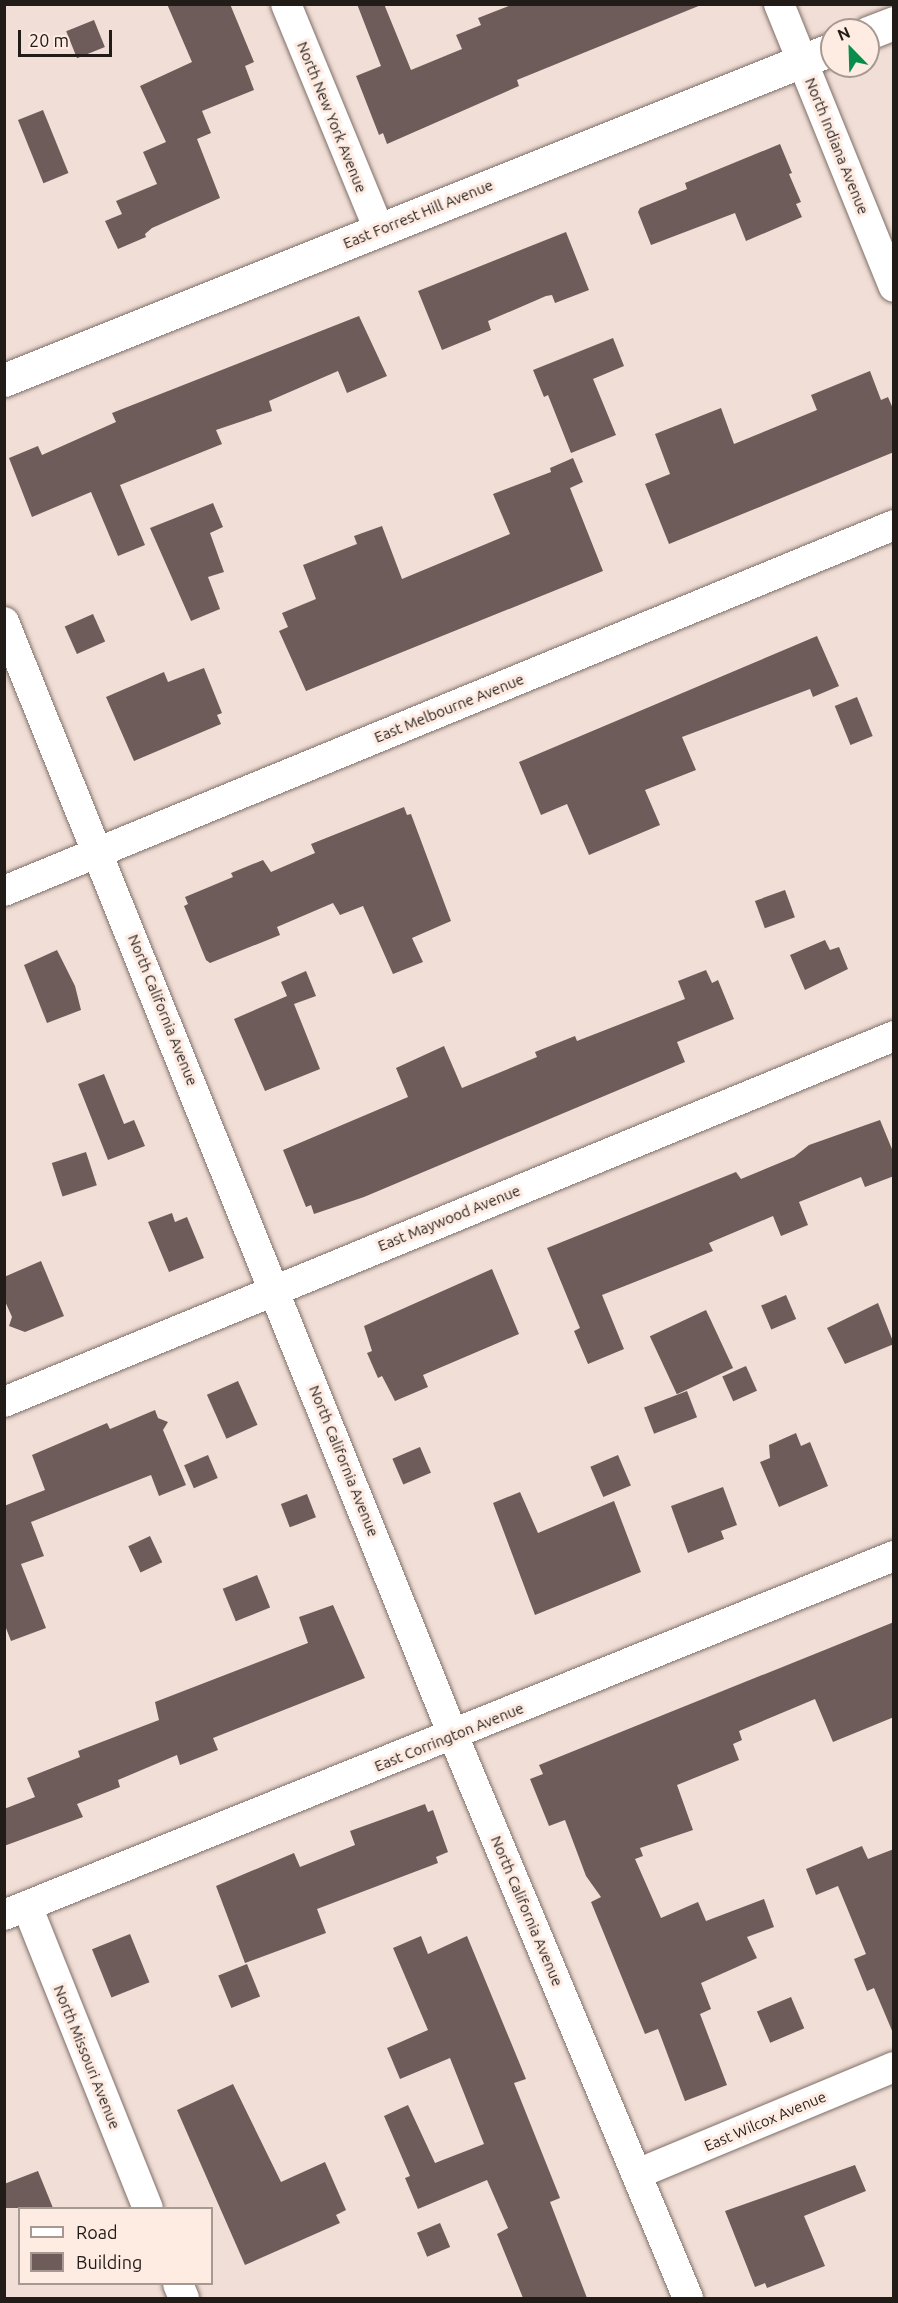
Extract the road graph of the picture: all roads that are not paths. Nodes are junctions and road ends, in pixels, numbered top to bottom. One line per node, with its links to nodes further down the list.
1 (286, 4): 5 (street, North New York Avenue)
2 (779, 4): 4 (street, North Indiana Avenue)
3 (820, 54): 4 (main road, East Forrest Hill Avenue)
4 (802, 61): 5 (main road, East Forrest Hill Avenue); 6 (street, North Indiana Avenue)
5 (379, 230): 7 (main road, East Forrest Hill Avenue)
6 (894, 287)
7 (4, 380)
8 (894, 525): 10 (street, East Melbourne Avenue)
9 (4, 622): 10 (street, North California Avenue)
10 (99, 852): 11 (street, East Melbourne Avenue); 13 (street, North California Avenue)
11 (4, 891)
12 (894, 1036): 13 (street, East Maywood Avenue)
13 (275, 1289): 14 (street, East Maywood Avenue); 16 (street, North California Avenue)
14 (4, 1402)
15 (894, 1556): 16 (street, East Corrington Avenue)
16 (453, 1736): 17 (street, East Corrington Avenue); 19 (street, North California Avenue)
17 (16, 1910): 20 (street, North Missouri Avenue)
18 (894, 2067): 19 (street, East Wilcox Avenue)
19 (637, 2174): 21 (street, North California Avenue)
20 (148, 2207)
21 (688, 2298)

